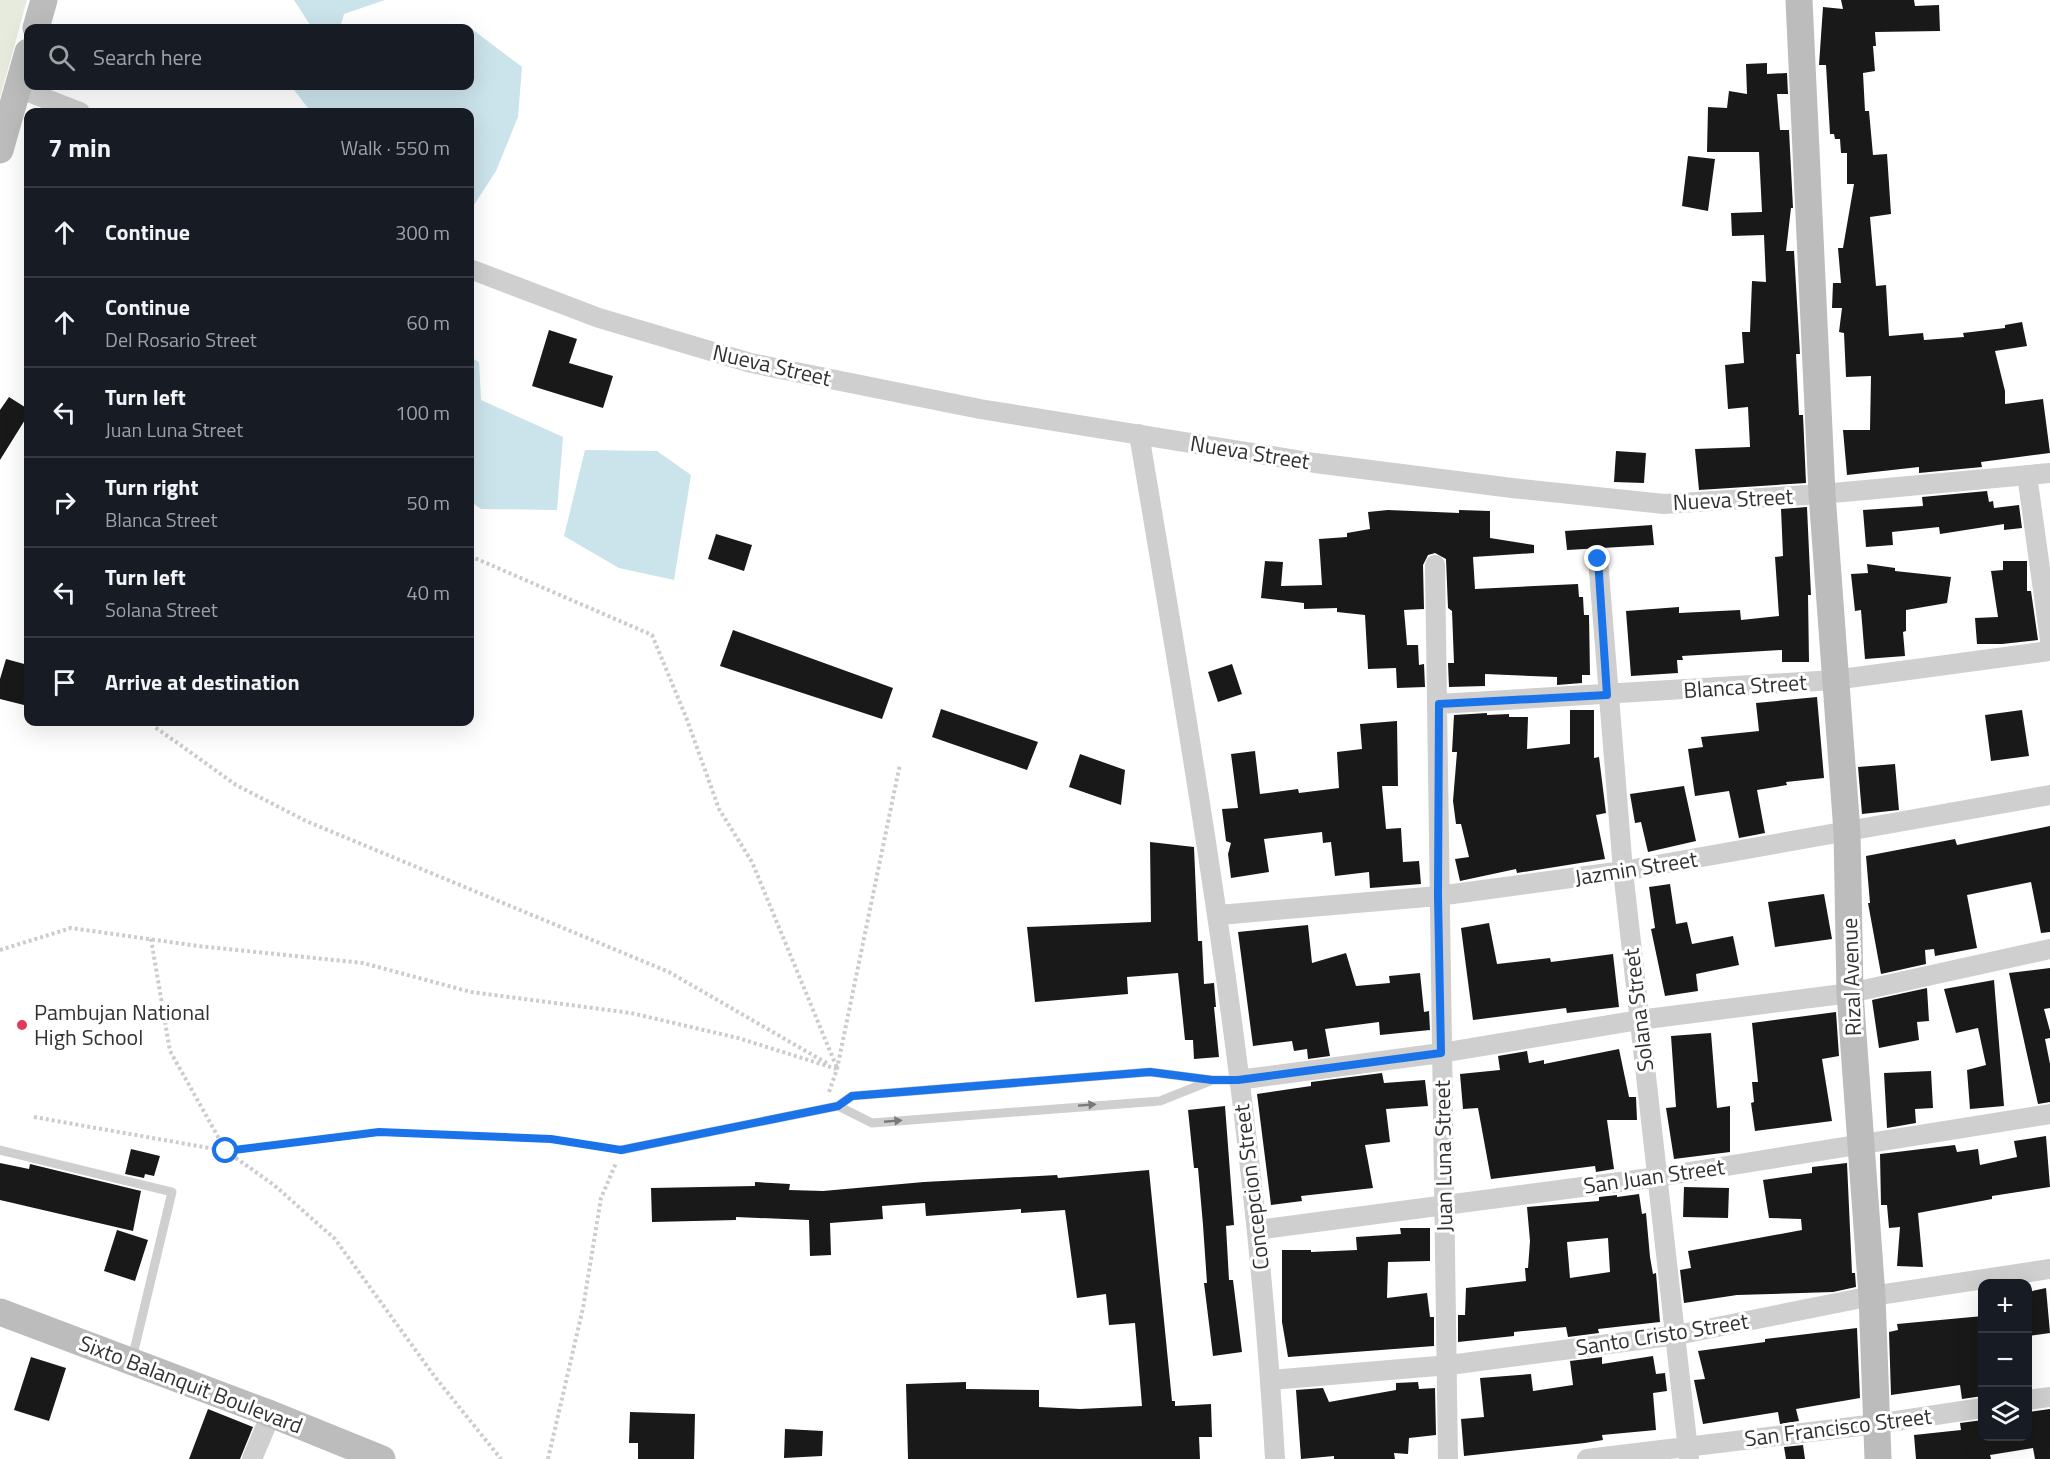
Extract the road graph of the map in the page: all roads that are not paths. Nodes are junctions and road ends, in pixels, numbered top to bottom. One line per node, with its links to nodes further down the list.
1 (44, 0): 3 (street)
2 (1799, 0): 14 (street, Rizal Avenue)
3 (37, 24)
4 (24, 66): 5 (street)
5 (18, 87): 6 (street); 9 (street)
6 (24, 89)
7 (25, 90): 8 (street)
8 (70, 108)
9 (0, 150)
10 (474, 271): 11 (street, Nueva Street)
11 (1139, 434): 14 (street, Nueva Street); 26 (street, Concepcion Street)
12 (2050, 473): 13 (street, Nueva Street)
13 (2027, 474): 14 (street, Nueva Street); 17 (street)
14 (1822, 494): 19 (street, Rizal Avenue)
15 (1598, 559): 20 (street, Solana Street)
16 (1435, 565): 21 (street, Juan Luna Street)
17 (2050, 640)
18 (2050, 651): 19 (street, Blanca Street)
19 (1834, 680): 20 (street, Blanca Street); 23 (street, Rizal Avenue)
20 (1607, 695): 21 (street, Blanca Street); 24 (street, Solana Street)
21 (1439, 704): 25 (street, Juan Luna Street)
22 (2050, 795): 23 (street, Jazmin Street)
23 (1847, 832): 24 (street, Jazmin Street); 28 (street, Rizal Avenue)
24 (1623, 872): 25 (street, Jazmin Street); 29 (street, Solana Street)
25 (1438, 896): 26 (street, Jazmin Street); 30 (street, Juan Luna Street)
26 (1219, 915): 32 (street, Concepcion Street)
27 (2050, 949): 28 (street)
28 (1850, 993): 29 (street); 35 (street, Rizal Avenue)
29 (1639, 1020): 30 (street); 38 (street, Solana Street)
30 (1441, 1053): 32 (street); 39 (street, Juan Luna Street)
31 (1212, 1080): 32 (lane); 33 (lane); 33 (lane, one-way to 31)
32 (1238, 1080): 40 (street, Concepcion Street)
33 (838, 1106): 37 (lane)
34 (2050, 1114): 35 (street, San Juan Street)
35 (1860, 1146): 38 (street, San Juan Street); 42 (street, Rizal Avenue)
36 (0, 1150): 45 (lane)
37 (621, 1150)
38 (1658, 1177): 39 (street, San Juan Street); 44 (street, Solana Street)
39 (1444, 1204): 40 (street, San Juan Street); 46 (street, Juan Luna Street)
40 (1257, 1230): 47 (street, Concepcion Street)
41 (2050, 1269): 42 (street, Santo Cristo Street)
42 (1872, 1296): 44 (street, Santo Cristo Street); 52 (street, Rizal Avenue)
43 (0, 1312): 45 (street, Sixto Balanquit Boulevard)
44 (1677, 1335): 46 (street, Santo Cristo Street); 53 (street, Solana Street)
45 (131, 1361): 51 (street, Sixto Balanquit Boulevard)
46 (1449, 1365): 47 (street, Santo Cristo Street); 57 (street, Juan Luna Street)
47 (1271, 1380): 56 (street, Concepcion Street)
48 (2050, 1397): 49 (street)
49 (2032, 1400)
50 (1978, 1409): 52 (street, San Francisco Street)
51 (271, 1414): 54 (street); 55 (street, Sixto Balanquit Boulevard)
52 (1876, 1424): 53 (street, San Francisco Street); 59 (street, Rizal Avenue)
53 (1689, 1452): 58 (street, San Francisco Street)
54 (252, 1459)
55 (382, 1459)
56 (1275, 1459)
57 (1448, 1459)
58 (1587, 1459)
59 (1878, 1459)

